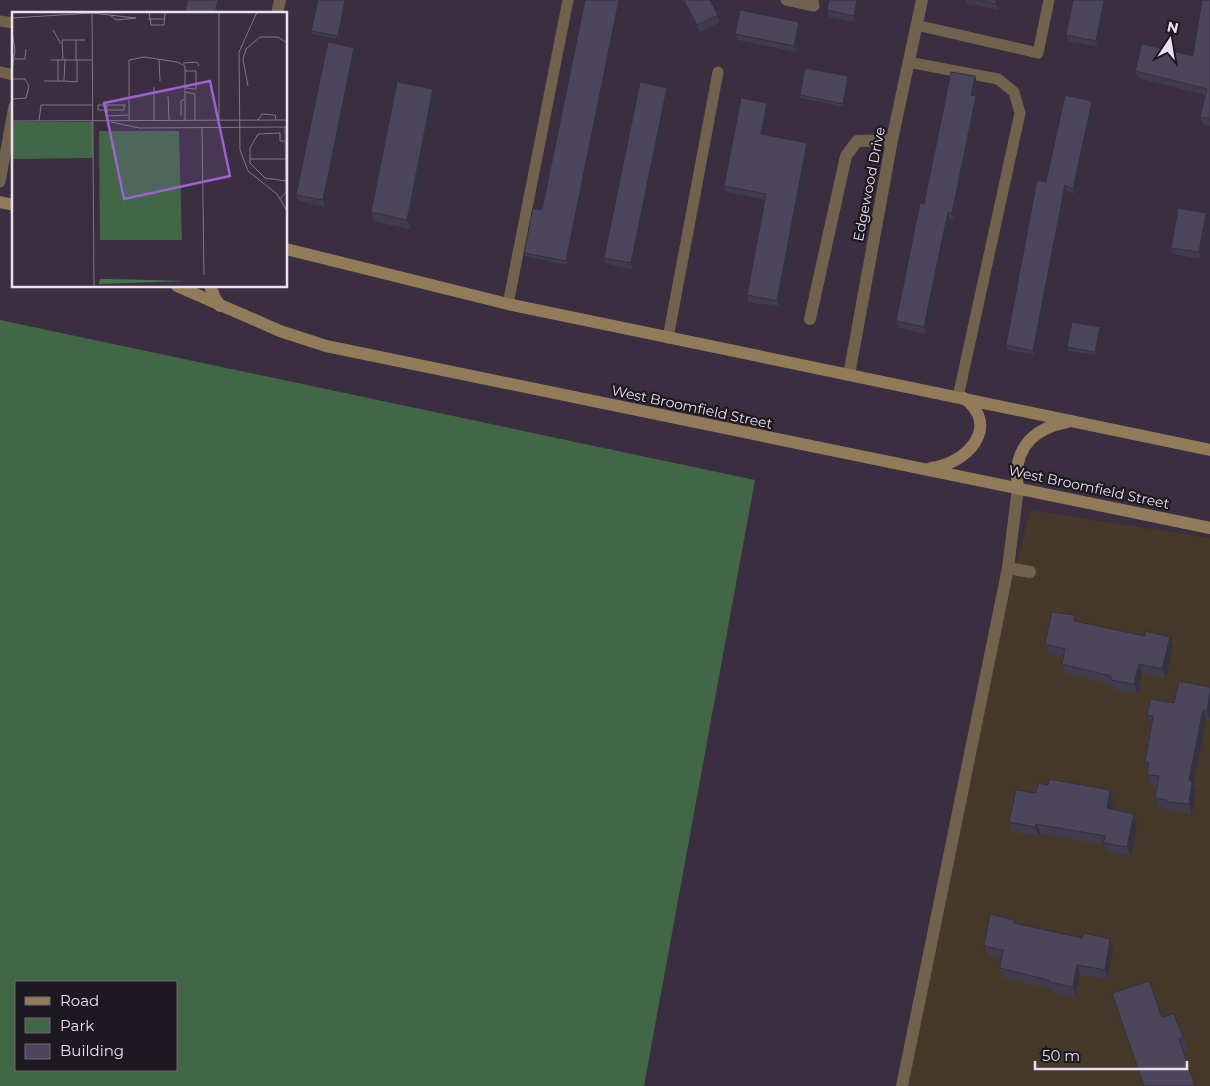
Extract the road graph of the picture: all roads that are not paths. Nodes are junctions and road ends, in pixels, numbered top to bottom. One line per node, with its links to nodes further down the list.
1 (568, 0): 15 (lane)
2 (786, 0): 3 (lane)
3 (813, 0)
4 (922, 0): 6 (street, Edgewood Drive)
5 (1049, 0): 6 (lane)
6 (916, 25): 7 (street, Edgewood Drive)
7 (908, 62): 10 (street, Edgewood Drive); 20 (lane)
8 (718, 72): 18 (lane)
9 (11, 135): 11 (lane)
10 (892, 140): 17 (street); 19 (street, Edgewood Drive)
11 (0, 182)
12 (288, 249): 15 (main road)
13 (181, 288): 16 (main road, West Broomfield Street)
14 (210, 288): 16 (main road)
15 (508, 304): 18 (main road)
16 (220, 306): 23 (main road, West Broomfield Street)
17 (810, 319)
18 (668, 338): 19 (main road)
19 (849, 375): 20 (main road)
20 (961, 398): 21 (main road); 23 (main road)
21 (1072, 421): 22 (main road); 24 (main road)
22 (1210, 450)
23 (923, 469): 24 (main road, West Broomfield Street)
24 (1018, 488): 25 (main road, West Broomfield Street); 26 (street)
25 (1210, 528)
26 (1008, 568): 27 (street); 28 (street)
27 (1030, 572)
28 (902, 1086)

